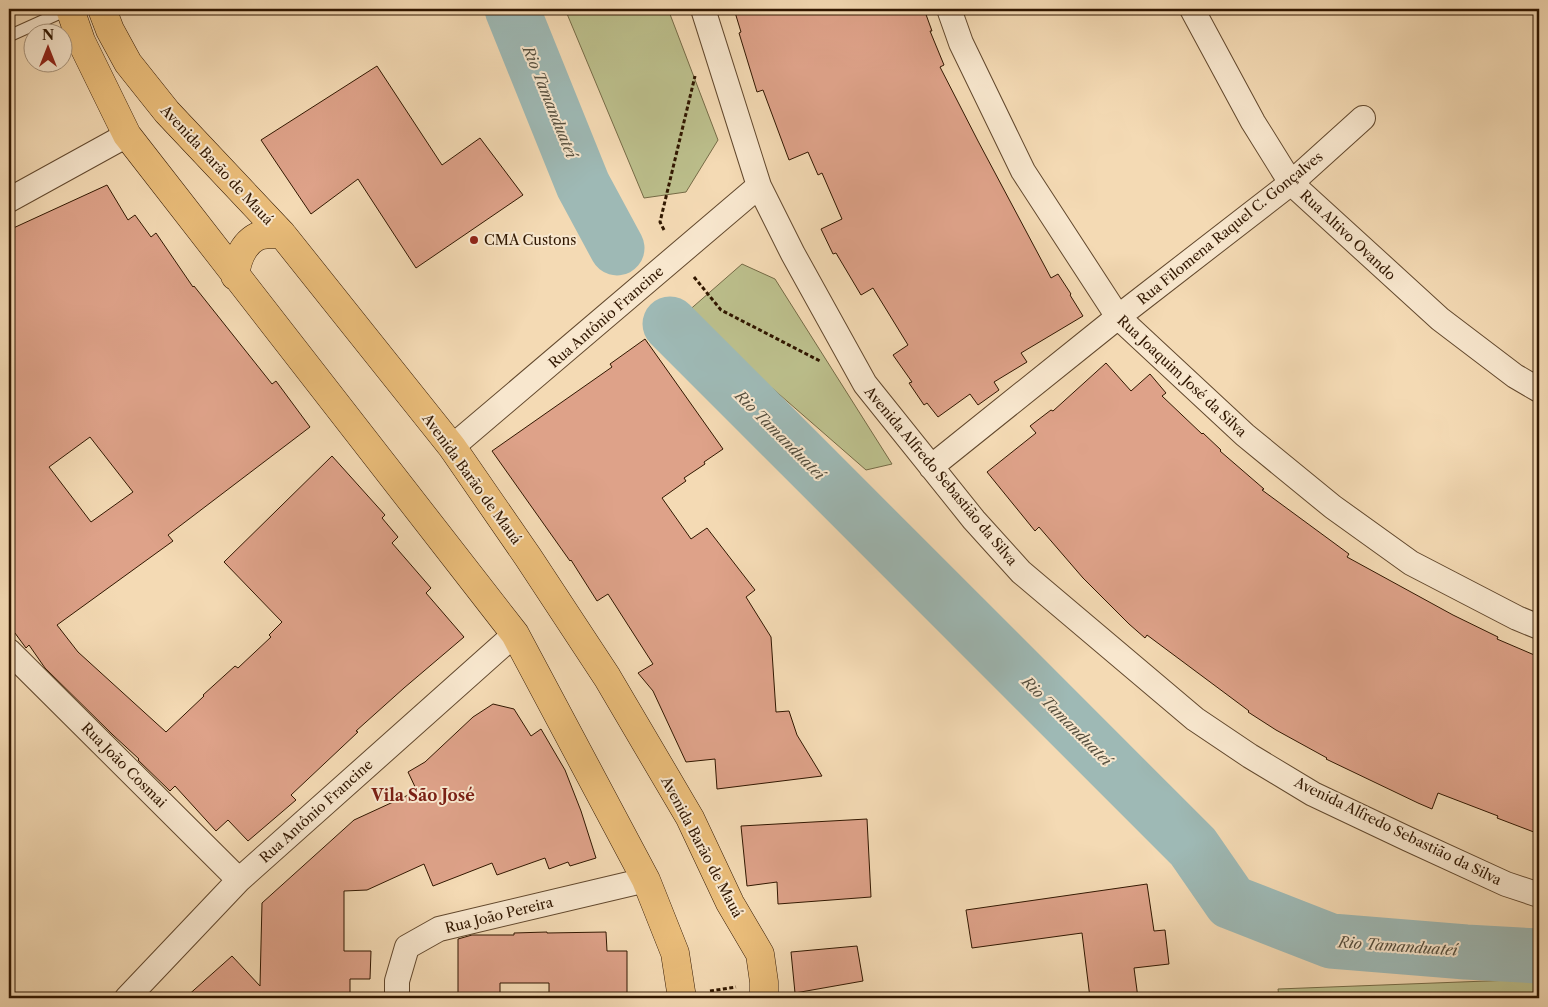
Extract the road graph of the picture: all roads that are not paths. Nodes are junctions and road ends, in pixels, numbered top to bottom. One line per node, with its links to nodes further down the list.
1 (69, 9): 6 (lane); 8 (main road)
2 (102, 9): 12 (main road, Avenida Barão de Mauá)
3 (702, 9): 10 (street, Avenida Alfredo Sebastião da Silva)
4 (950, 9): 14 (street, Rua Joaquim José da Silva)
5 (1192, 9): 9 (street, Rua Altivo Ovando)
6 (9, 36)
7 (1363, 118): 9 (street, Rua Filomena Raquel C. Gonçalves)
8 (127, 136): 11 (street); 13 (main road)
9 (1291, 183): 14 (street, Rua Filomena Raquel C. Gonçalves); 15 (street, Rua Altivo Ovando)
10 (760, 186): 16 (street, Rua Antônio Francine); 17 (street, Avenida Alfredo Sebastião da Silva)
11 (9, 200)
12 (282, 234): 13 (main road); 16 (main road, Avenida Barão de Mauá)
13 (235, 276): 19 (main road)
14 (1118, 317): 17 (street, Rua Filomena Raquel C. Gonçalves); 18 (street, Rua Joaquim José da Silva)
15 (1539, 390)
16 (452, 447): 24 (main road, Avenida Barão de Mauá)
17 (931, 467): 23 (street, Avenida Alfredo Sebastião da Silva)
18 (1539, 627)
19 (515, 634): 21 (street, Rua Antônio Francine); 22 (main road)
20 (9, 651): 21 (street, Rua João Cosmai)
21 (239, 880): 26 (street, Rua Antônio Francine)
22 (646, 880): 25 (main road); 27 (street, Rua João Pereira)
23 (1539, 895)
24 (764, 990)
25 (682, 997)
26 (128, 998)
27 (397, 998)

